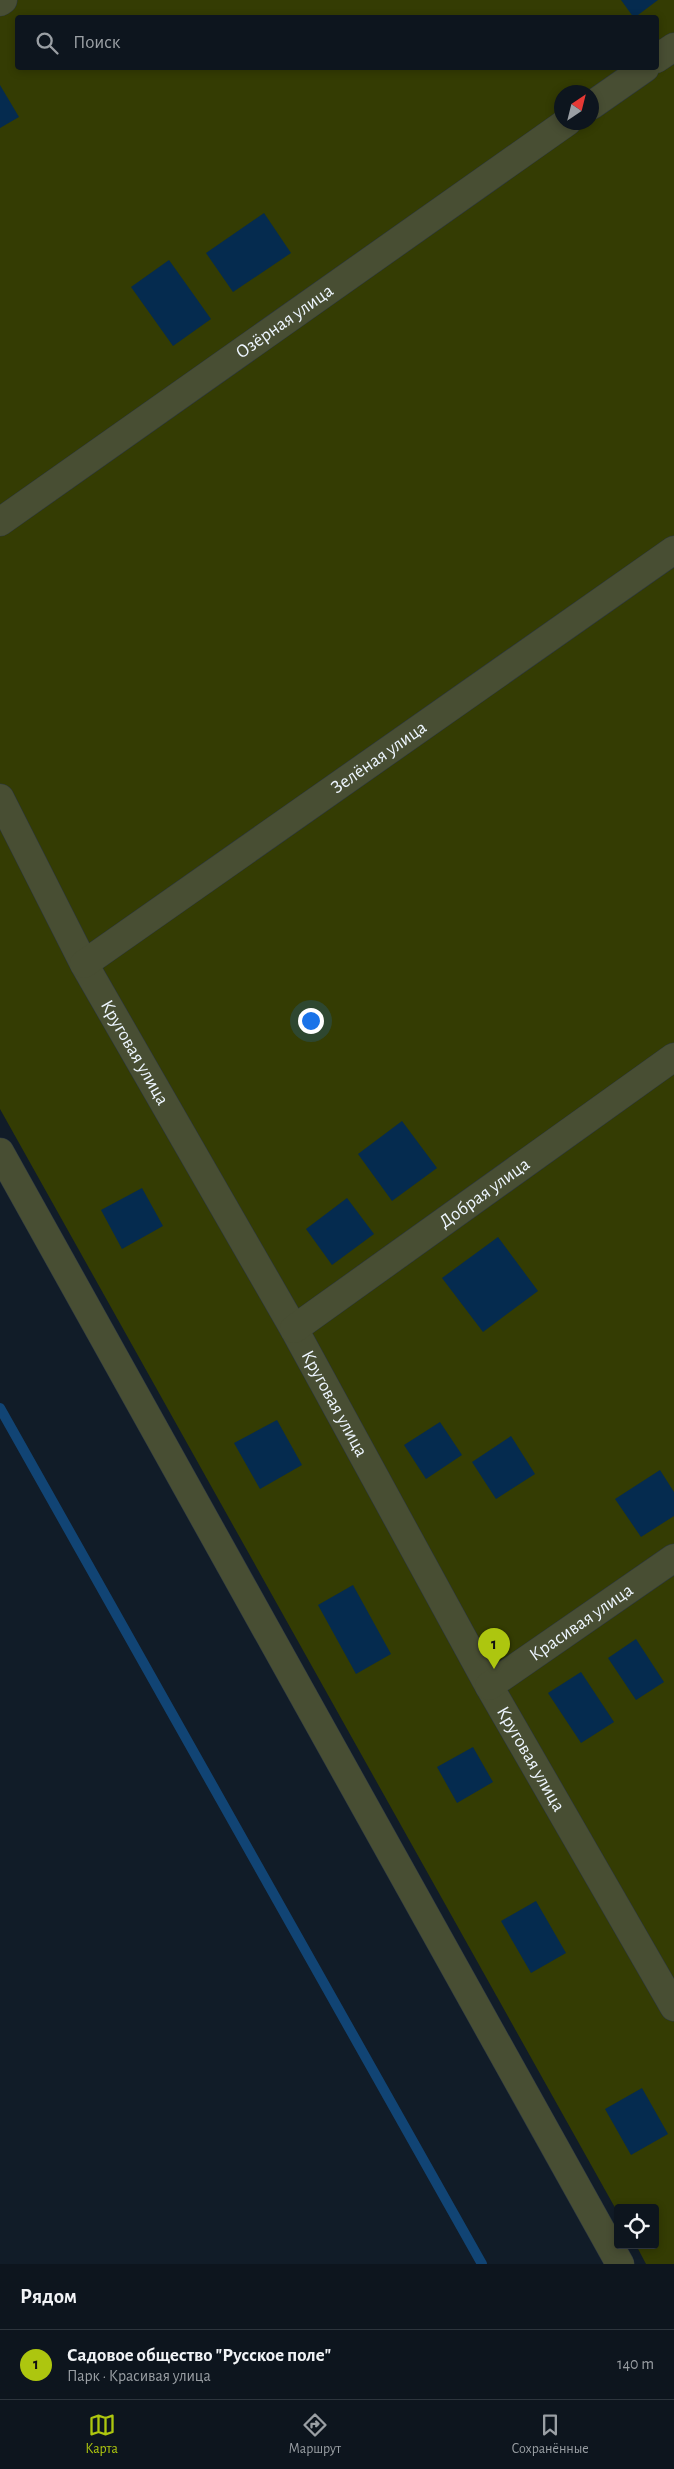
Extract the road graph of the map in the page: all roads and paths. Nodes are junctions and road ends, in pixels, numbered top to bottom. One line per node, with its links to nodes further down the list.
1 (3, 0): 2 (street)
2 (0, 2)
3 (674, 47): 4 (street)
4 (659, 58)
5 (642, 70): 6 (street)
6 (599, 100)
7 (556, 130): 8 (street, Озёрная улица)
8 (0, 522)
9 (674, 550): 11 (street, Зелёная улица)
10 (0, 798): 11 (street, Круговая улица)
11 (84, 964): 14 (street, Круговая улица)
12 (674, 1057): 14 (street, Добрая улица)
13 (0, 1152): 18 (street)
14 (294, 1329): 16 (street, Круговая улица)
15 (674, 1558): 16 (street, Красивая улица)
16 (489, 1686): 17 (street, Круговая улица)
17 (674, 2007)
18 (620, 2264)

